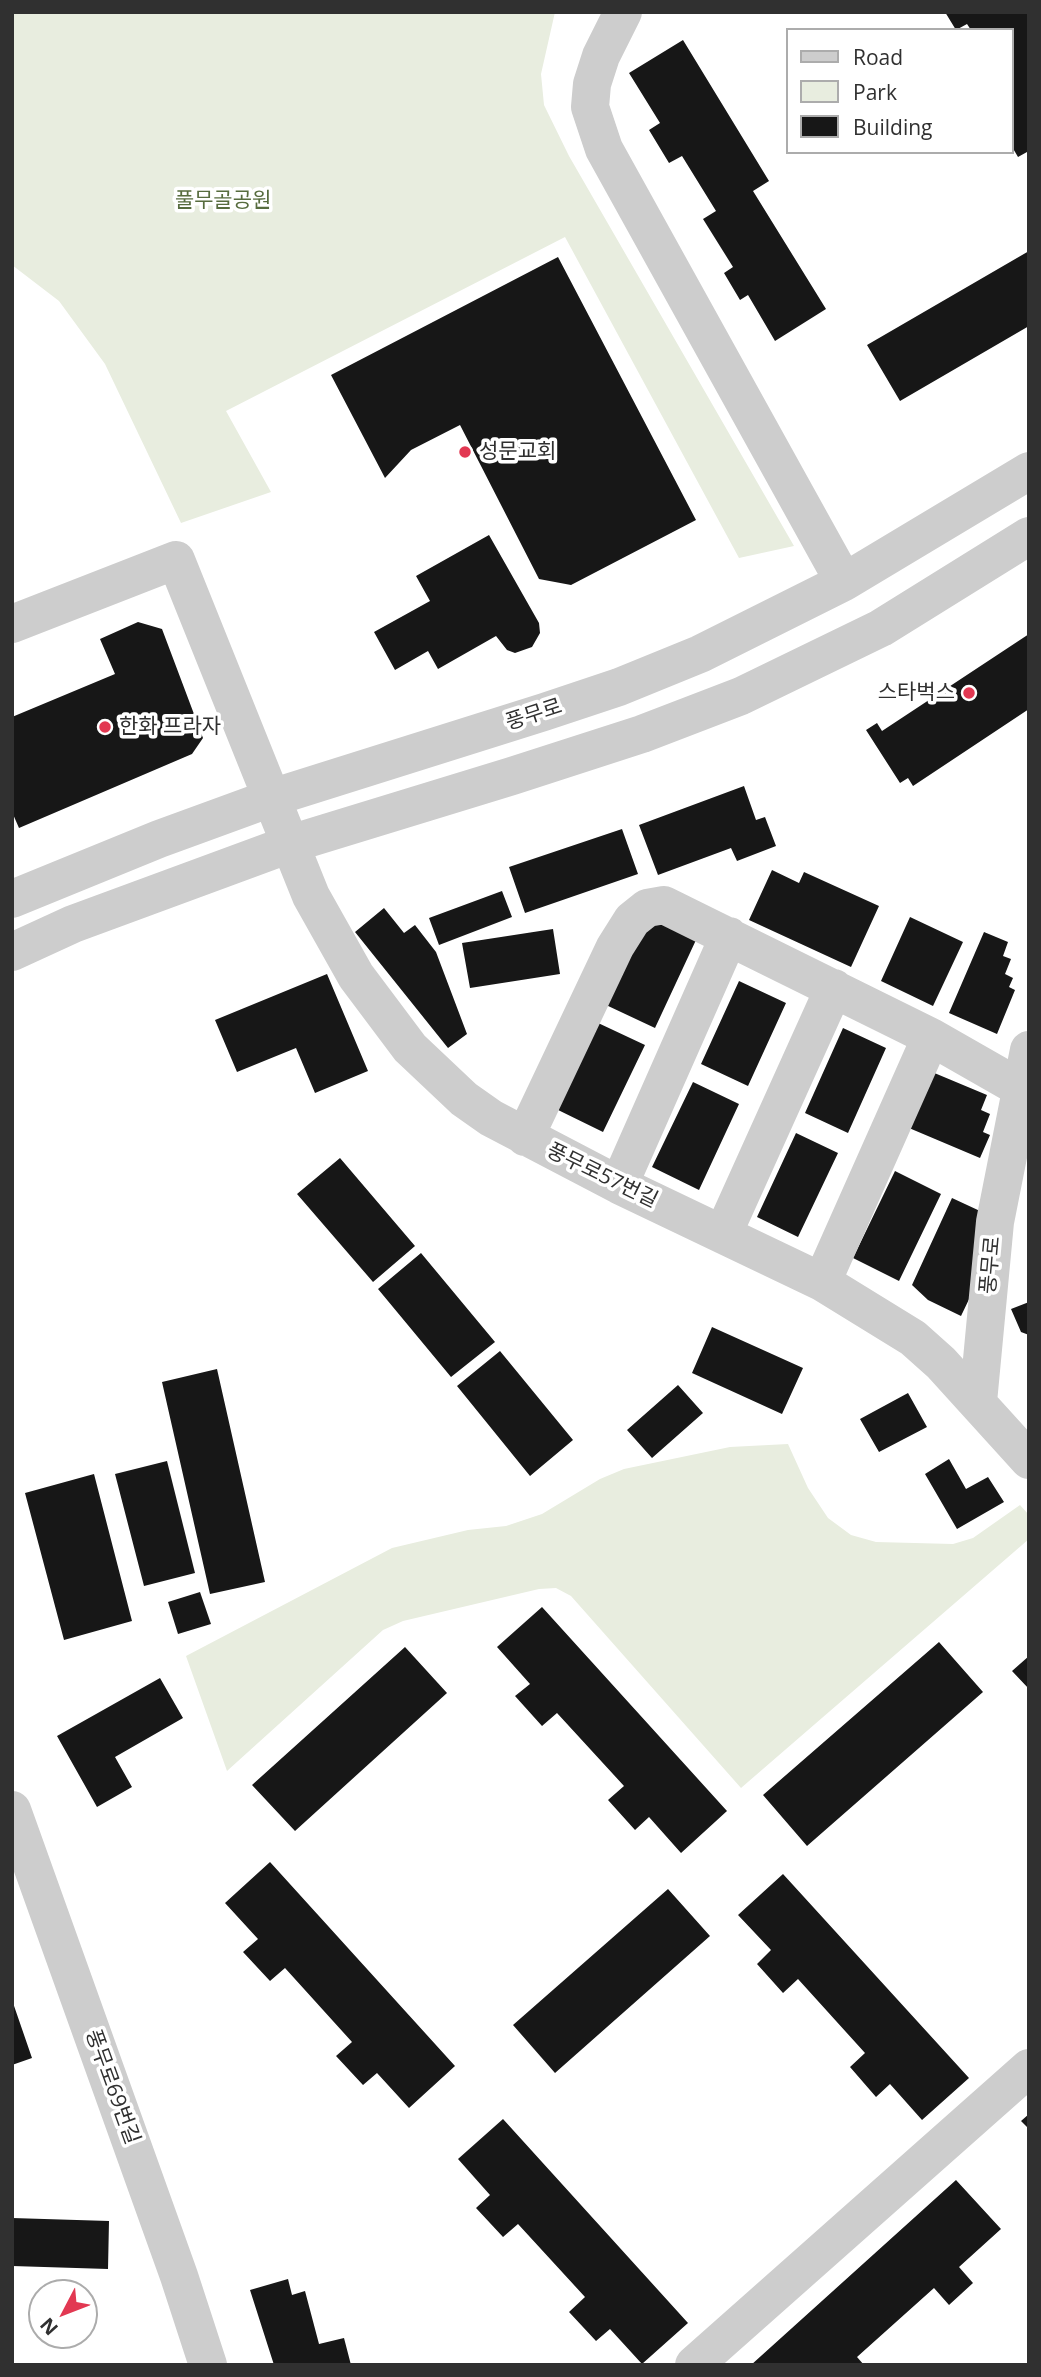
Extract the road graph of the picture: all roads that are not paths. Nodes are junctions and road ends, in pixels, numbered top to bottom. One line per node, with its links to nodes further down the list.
1 (623, 12): 4 (street)
2 (1029, 471): 4 (street, 풍무로)
3 (1029, 536): 7 (street)
4 (844, 582): 6 (street, 풍무로)
5 (12, 624): 6 (street, 풍무로57번길)
6 (274, 797): 7 (street, 풍무로57번길); 8 (street, 풍무로)
7 (290, 844): 10 (street); 16 (street, 풍무로57번길)
8 (12, 899)
9 (729, 936): 11 (street); 16 (street); 17 (street)
10 (12, 953)
11 (834, 988): 12 (street); 18 (street)
12 (931, 1037): 14 (street); 19 (street)
13 (1029, 1050): 14 (street, 풍무로)
14 (1022, 1088): 15 (street, 풍무로)
15 (1021, 1132): 20 (street, 풍무로)
16 (525, 1137): 17 (street, 풍무로57번길)
17 (619, 1185): 18 (street, 풍무로57번길)
18 (723, 1234): 19 (street, 풍무로57번길)
19 (822, 1282): 20 (street, 풍무로57번길)
20 (978, 1402): 21 (street, 풍무로57번길)
21 (1029, 1460)
22 (12, 1810): 24 (street, 풍무로69번길)
23 (1029, 2068): 25 (street)
24 (208, 2365)
25 (694, 2365)

